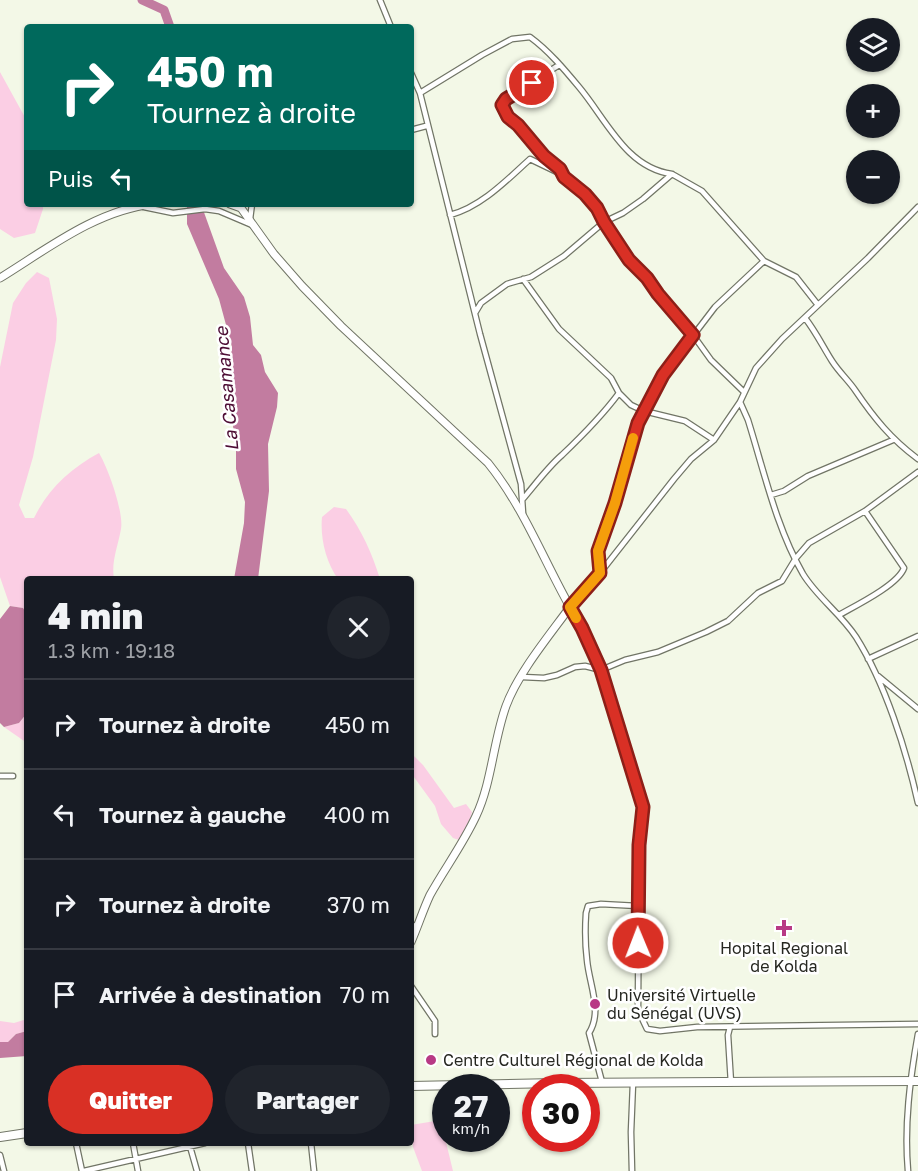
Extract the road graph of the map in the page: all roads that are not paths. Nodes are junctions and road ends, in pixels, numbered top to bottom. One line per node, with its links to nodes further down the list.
1 (380, 0): 2 (street)
2 (390, 24)
3 (559, 64): 5 (street); 8 (street); 9 (street)
4 (414, 80): 5 (street)
5 (420, 93): 6 (street)
6 (426, 126): 7 (street); 15 (street)
7 (414, 129)
8 (672, 174): 16 (street); 18 (street)
9 (564, 177): 15 (street); 16 (street)
10 (134, 207): 19 (street)
11 (143, 207): 17 (street)
12 (238, 207): 17 (street)
13 (252, 207): 17 (street)
14 (918, 207): 21 (street)
15 (450, 215): 22 (street)
16 (604, 222): 20 (street); 24 (street)
17 (252, 223): 36 (street)
18 (764, 261): 21 (street); 24 (street)
19 (0, 278)
20 (523, 279): 22 (street); 26 (street)
21 (818, 305): 23 (street)
22 (475, 313): 34 (street)
23 (806, 318): 25 (street); 30 (street)
24 (693, 335): 25 (street); 28 (street)
25 (744, 392): 27 (street)
26 (619, 393): 28 (street); 34 (street)
27 (740, 402): 29 (street); 33 (street)
28 (644, 411): 29 (street); 38 (street)
29 (714, 440): 38 (street)
30 (893, 440): 31 (street); 33 (street)
31 (918, 459)
32 (918, 472): 35 (street)
33 (771, 495): 37 (street)
34 (522, 500): 36 (street)
35 (865, 511): 37 (street); 40 (street)
36 (523, 515): 39 (street)
37 (796, 558): 40 (street); 43 (street)
38 (600, 573): 39 (street)
39 (570, 607): 43 (street); 45 (street)
40 (839, 615): 42 (street)
41 (918, 636): 42 (street)
42 (868, 659): 44 (street)
43 (601, 670): 45 (street); 51 (street)
44 (878, 675): 46 (street); 49 (street)
45 (522, 677): 52 (street)
46 (918, 709)
47 (0, 776): 48 (street)
48 (13, 776)
49 (917, 792): 50 (street)
50 (918, 802)
51 (638, 906): 55 (street); 59 (street)
52 (414, 926)
53 (414, 990): 56 (street)
54 (918, 1024): 55 (street)
55 (730, 1027): 61 (street)
56 (435, 1034)
57 (918, 1034): 58 (street)
58 (914, 1081): 61 (main road); 80 (street)
59 (602, 1082): 60 (main road); 62 (main road)
60 (633, 1083): 61 (main road); 79 (street)
61 (731, 1083)
62 (414, 1086)
63 (24, 1133): 64 (main road)
64 (0, 1137)
65 (77, 1146): 74 (street)
66 (133, 1146): 72 (street)
67 (185, 1146): 72 (street)
68 (189, 1146): 76 (street)
69 (248, 1146): 77 (street)
70 (311, 1146): 78 (street)
71 (0, 1155): 73 (street)
72 (135, 1159): 74 (street); 75 (street)
73 (4, 1171)
74 (83, 1171)
75 (138, 1171)
76 (197, 1171)
77 (252, 1171)
78 (314, 1171)
79 (632, 1171)
80 (908, 1171)

